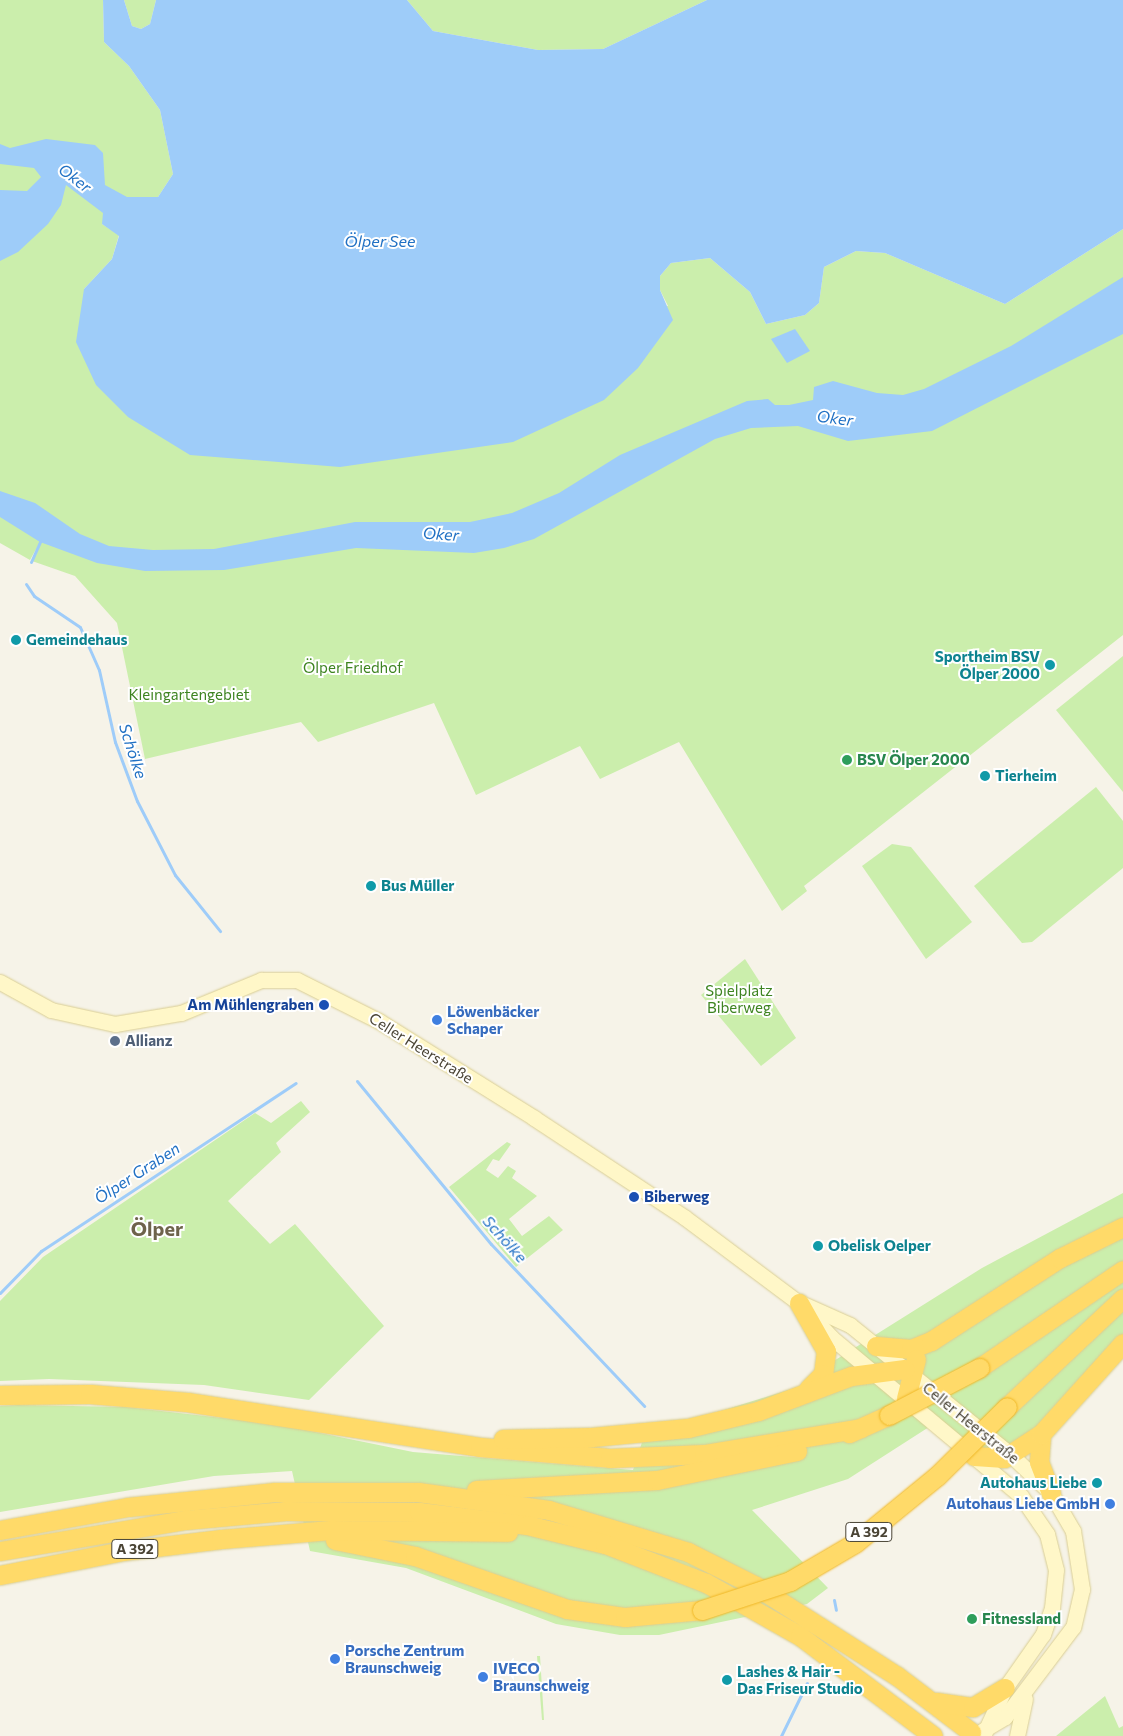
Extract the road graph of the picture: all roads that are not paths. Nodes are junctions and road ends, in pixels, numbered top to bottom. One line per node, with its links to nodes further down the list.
1 (0, 982): 5 (main road, Celler Heerstraße)
2 (1123, 1228): 6 (highway)
3 (1123, 1270): 14 (highway, bridge)
4 (1123, 1298): 23 (highway, A 392, bridge)
5 (800, 1302): 8 (main road, Celler Heerstraße); 10 (main road, Celler Heerstraße); 12 (highway)
6 (931, 1341): 8 (highway); 9 (highway)
7 (1123, 1343): 15 (highway)
8 (876, 1346): 9 (main road, Celler Heerstraße)
9 (907, 1371): 10 (highway); 13 (highway); 17 (main road, Celler Heerstraße)
10 (872, 1372): 12 (highway); 13 (main road, Celler Heerstraße)
11 (0, 1395): 16 (highway)
12 (800, 1395): 16 (highway)
13 (906, 1398): 18 (main road, Celler Heerstraße)
14 (861, 1428): 16 (highway); 19 (highway)
15 (1041, 1434): 17 (highway); 20 (highway)
16 (434, 1439)
17 (1010, 1454): 18 (highway); 20 (main road, Celler Heerstraße)
18 (974, 1456): 26 (main road, Celler Heerstraße)
19 (418, 1492): 21 (highway); 28 (highway)
20 (1051, 1493): 27 (main road, Celler Heerstraße)
21 (0, 1530)
22 (561, 1532): 23 (highway); 24 (highway); 29 (highway)
23 (271, 1535): 25 (highway, A 392)
24 (0, 1550)
25 (0, 1574)
26 (1005, 1688): 28 (highway); 30 (main road, Celler Heerstraße)
27 (1028, 1690): 30 (main road, Celler Heerstraße); 32 (main road)
28 (930, 1701): 30 (highway)
29 (916, 1729): 30 (highway); 31 (highway)
30 (970, 1734)
31 (932, 1736)
32 (1018, 1736)

